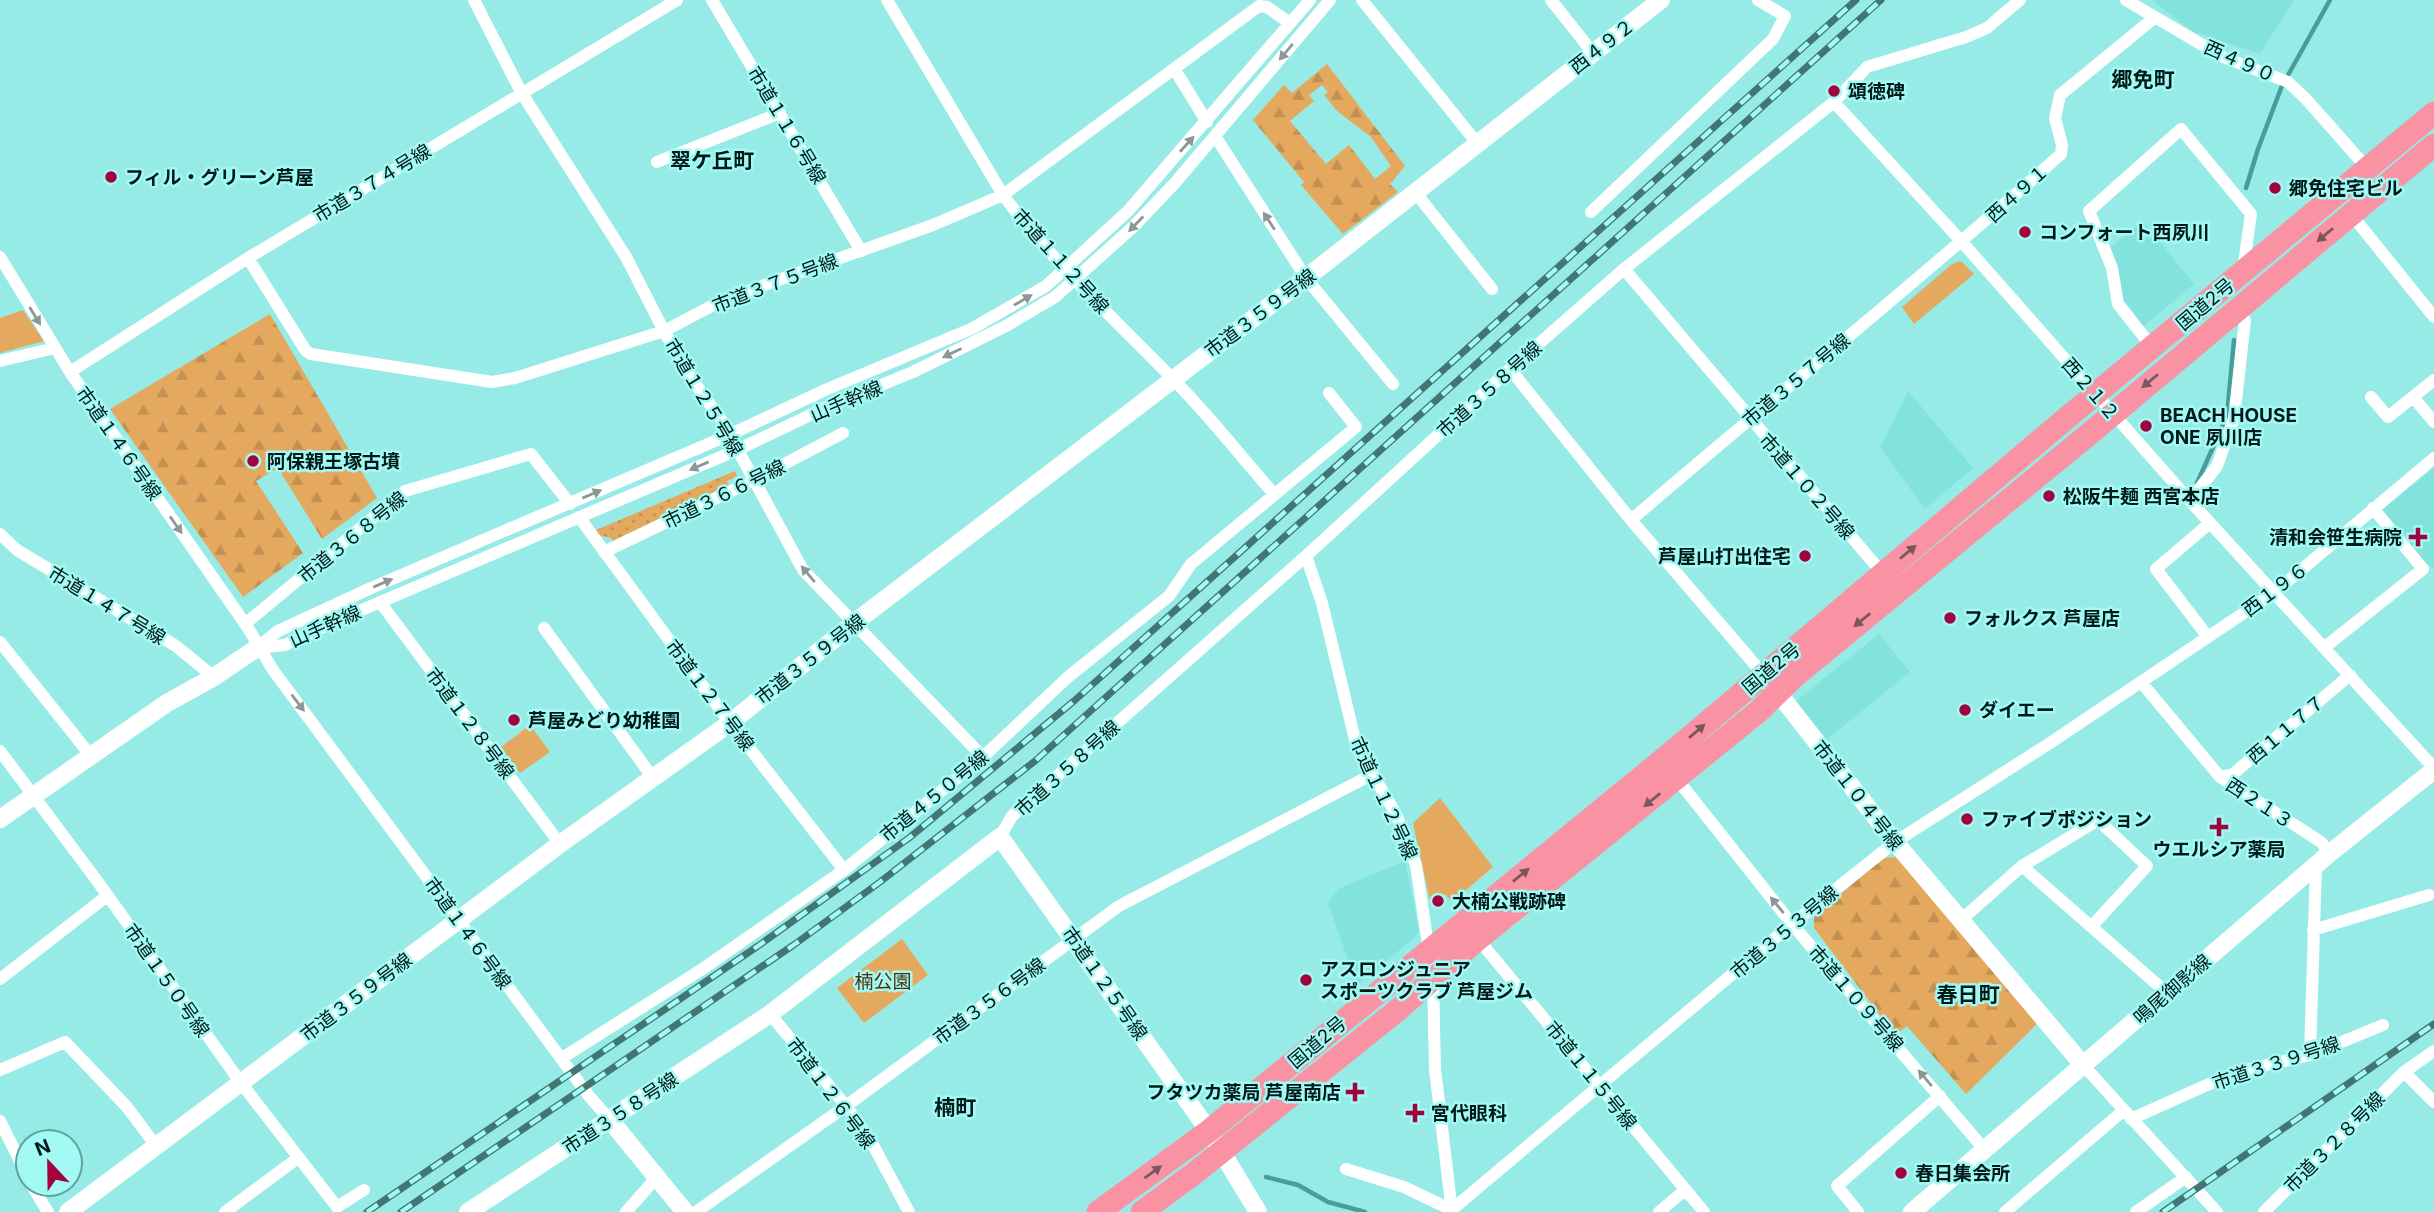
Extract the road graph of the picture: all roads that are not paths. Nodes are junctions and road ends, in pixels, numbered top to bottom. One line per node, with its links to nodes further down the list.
1 (474, 0): 17 (street, 市道１２５号線)
2 (677, 0): 17 (street, 市道３７４号線)
3 (712, 0): 20 (street, 市道１１６号線)
4 (887, 0): 29 (street, 市道１１２号線)
5 (1310, 0): 14 (street, 山手幹線)
6 (1330, 0): 23 (street, 山手幹線, one-way to 23)
7 (1362, 0): 24 (street)
8 (1550, 0): 15 (street)
9 (1661, 0): 15 (street, 西４９２)
10 (1758, 0): 30 (street)
11 (2020, 0): 19 (street)
12 (2126, 0): 13 (street, 西４９０)
13 (2154, 18): 27 (street, 西４９０); 32 (street, 西４９１)
14 (1290, 23): 16 (street, 市道３７５号線); 22 (street, 山手幹線)
15 (1593, 53): 18 (street, 西４９２)
16 (1175, 70): 22 (street); 29 (street, 市道３７５号線)
17 (521, 92): 35 (street, 市道３７４号線); 44 (street, 市道１２５号線)
18 (1543, 92): 24 (street, 市道３５９号線)
19 (1834, 102): 32 (street, 西２１２); 36 (street, 市道３５８号線)
20 (780, 113): 26 (street); 33 (street, 市道１１６号線)
21 (2434, 113): 27 (highway, 国道2号)
22 (1207, 122): 37 (street, 山手幹線, one-way to 22)
23 (1215, 136): 39 (street, one-way to 23); 40 (street, 山手幹線, one-way to 40)
24 (1477, 143): 28 (street, 市道３５９号線)
25 (2434, 145): 31 (highway, 国道2号)
26 (657, 162)
27 (2368, 169): 38 (highway, 国道2号)
28 (1415, 192): 39 (street, 市道３５９号線); 41 (street)
29 (1003, 195): 33 (street, 市道３７５号線); 37 (street, 市道１１２号線)
30 (1591, 212)
31 (2351, 214): 42 (street); 57 (highway, 国道2号, one-way to 57)
32 (1962, 242): 54 (street, 西２１２); 58 (street, 市道３５７号線)
33 (861, 251): 44 (street, 市道３７５号線)
34 (0, 257): 46 (street, 市道１４６号線, one-way to 46)
35 (248, 258): 44 (street, 市道３７５号線); 49 (street, 市道３７４号線)
36 (1624, 269): 48 (street, 市道３５８号線); 58 (street, 市道１０２号線)
37 (1065, 271): 40 (street, 市道１１２号線); 61 (street, 山手幹線, one-way to 37)
38 (2243, 272): 45 (highway, 国道2号); 45 (street)
39 (1306, 278): 50 (street, 市道３５９号線); 52 (street)
40 (1074, 280): 50 (street, 市道１１２号線); 62 (street, 山手幹線, one-way to 62)
41 (1492, 289)
42 (2431, 309)
43 (2245, 320): 66 (street)
44 (664, 331): 61 (street, 市道１２５号線)
45 (2152, 347): 54 (highway, 国道2号)
46 (55, 348): 47 (street); 49 (street, 市道１４６号線)
47 (0, 361)
48 (1510, 369): 70 (street, 市道１０４号線); 74 (street, 市道３５８号線)
49 (70, 372): 79 (street, 市道１４６号線, one-way to 79)
50 (1173, 379): 65 (street, 市道１１２号線); 78 (street, 市道３５９号線)
51 (2434, 380): 56 (street)
52 (1393, 384)
53 (1329, 393): 65 (street, 市道４５０号線)
54 (2096, 394): 57 (street, 西２１２); 75 (highway, 国道2号, one-way to 54)
55 (2371, 397): 56 (street)
56 (2413, 397): 59 (street)
57 (2113, 414): 66 (street, 西２１２); 88 (highway, 国道2号, one-way to 88)
58 (1749, 418): 70 (street, 市道３５７号線); 75 (street, 市道１０２号線)
59 (2434, 422)
60 (843, 433): 64 (street, 市道３６６号線)
61 (729, 435): 62 (street, 市道１２５号線); 67 (street, 山手幹線, one-way to 61)
62 (737, 450): 64 (street, 市道１２５号線); 69 (street, 山手幹線, one-way to 69)
63 (2434, 458): 68 (street, 西１９６)
64 (754, 480): 73 (street, 市道３６６号線); 78 (street, 市道１２５号線, one-way to 64)
65 (1273, 493): 92 (street, 市道４５０号線)
66 (2190, 501): 71 (street, 西２１２)
67 (570, 504): 79 (street, 市道３６８号線); 84 (street, 山手幹線, one-way to 67)
68 (2373, 508): 76 (street, 西１９６); 83 (street)
69 (579, 517): 73 (street, 市道１２７号線); 77 (street, 山手幹線)
70 (1631, 520): 88 (street, 市道１０４号線)
71 (2210, 523): 76 (street, 西２１２); 81 (street)
72 (0, 534): 86 (street, 市道１４７号線)
73 (604, 552): 89 (street, 市道１２７号線)
74 (1306, 556): 94 (street, 市道１１２号線); 100 (street, 市道３５８号線)
75 (1883, 574): 88 (highway, 国道2号)
76 (2274, 593): 81 (street, 西１９６); 83 (street, 西２１２)
77 (380, 602): 84 (street, 山手幹線); 102 (street, 市道１２８号線)
78 (854, 623): 89 (street, 市道３５９号線); 92 (street, 市道１２５号線)
79 (244, 624): 84 (street, 市道１４６号線)
80 (544, 628): 96 (street)
81 (2208, 637): 87 (street, 西１９６)
82 (0, 642): 91 (street)
83 (2325, 647): 85 (street, 西２１２)
84 (257, 648): 86 (street, 山手幹線); 110 (street, 市道１４６号線, one-way to 110)
85 (2350, 675): 93 (street, 西２１２); 95 (street, 西１１７７)
86 (214, 677): 91 (street, 山手幹線)
87 (2141, 682): 95 (street, 西２１３); 101 (street, 市道３５３号線)
88 (1770, 683): 97 (highway, 国道2号); 101 (street, 市道１０４号線); 116 (highway, 国道2号, one-way to 88)
89 (730, 723): 96 (street, 市道３５９号線); 106 (street, 市道１２７号線)
90 (0, 751): 98 (street, 市道１５０号線)
91 (91, 756): 98 (street, 山手幹線)
92 (982, 757): 106 (street, 市道４５０号線)
93 (2434, 769): 103 (street, 鳴尾御影線)
94 (1371, 775): 114 (street, 市道３５６号線); 116 (street, 市道１１２号線)
95 (2220, 777): 103 (street, 西２１３)
96 (653, 778): 102 (street, 市道３５９号線)
97 (1677, 779): 111 (street, 市道１０９号線, one-way to 97); 115 (highway, 国道2号, one-way to 115)
98 (33, 795): 99 (street, 山手幹線); 107 (street, 市道１５０号線)
99 (0, 819)
100 (1000, 837): 114 (street, 市道１２５号線); 120 (street, 市道３５８号線)
101 (1895, 842): 109 (street, 市道１０４号線); 111 (street, 市道３５３号線)
102 (560, 844): 110 (street, 市道３５９号線)
103 (2330, 853): 105 (street, 鳴尾御影線)
104 (2022, 866): 109 (street); 112 (street); 112 (street)
105 (2316, 866): 113 (street); 119 (street, 鳴尾御影線)
106 (844, 870): 124 (street, 市道４５０号線)
107 (107, 895): 118 (street); 128 (street, 市道１５０号線)
108 (2429, 895): 113 (street)
109 (1961, 920): 125 (street, 市道１０４号線)
110 (458, 921): 124 (street, 市道１４６号線); 128 (street, 市道３５９号線)
111 (1793, 924): 129 (street, 市道３５３号線); 130 (street, 市道１０９号線, one-way to 111)
112 (2092, 926): 119 (street)
113 (2314, 930): 123 (street)
114 (1073, 939): 132 (street, 市道３５６号線); 136 (street, 市道１２５号線)
115 (1478, 939): 117 (highway, 国道2号); 129 (street, 市道１１５号線)
116 (1429, 950): 117 (street, 市道１１２号線); 136 (highway, 国道2号)
117 (1433, 978): 140 (highway, 国道2号); 148 (street, 市道１１２号線)
118 (0, 979)
119 (2167, 993): 125 (street, 鳴尾御影線)
120 (770, 1014): 132 (street, 市道１２６号線); 134 (street, 市道３５８号線)
121 (2383, 1025): 123 (street, 市道３３９号線)
122 (2434, 1051): 127 (street, 市道３２８号線)
123 (2309, 1055): 133 (street, 市道３３９号線)
124 (562, 1058): 134 (street, 市道１４６号線)
125 (2083, 1065): 133 (street, 市道１０４号線); 139 (street, 鳴尾御影線)
126 (0, 1070): 137 (street)
127 (2404, 1072): 131 (street); 165 (street, 市道３２８号線)
128 (241, 1083): 137 (street, 市道３５９号線); 141 (street, 市道１５０号線)
129 (1600, 1088): 145 (street, 市道１１５号線); 148 (street, 市道３５３号線)
130 (1940, 1096): 139 (street, 市道１０９号線); 161 (street)
131 (2434, 1102)
132 (846, 1106): 154 (street, 市道３５６号線); 155 (street, 市道１２６号線)
133 (2128, 1114): 144 (street, 市道１０４号線); 162 (street, 市道３３９号線)
134 (610, 1120): 143 (street, 市道１４６号線); 151 (street, 市道３５８号線)
135 (0, 1121): 138 (street)
136 (1209, 1131): 140 (street, 市道１２５号線); 156 (highway, 国道2号, one-way to 136)
137 (156, 1146): 149 (street, 市道３５９号線)
138 (14, 1149)
139 (1984, 1149): 147 (street, 鳴尾御影線)
140 (1222, 1153): 157 (highway, 国道2号); 158 (street, 市道１２５号線)
141 (298, 1158): 146 (street, 市道１５０号線); 150 (street)
142 (1346, 1169): 148 (street)
143 (657, 1177): 152 (street); 153 (street, 市道１４６号線)
144 (2186, 1177): 163 (street); 164 (street, 市道１０４号線)
145 (1685, 1189): 159 (street); 160 (street, 市道１１５号線)
146 (363, 1190)
147 (1923, 1209)
148 (1451, 1211)
149 (68, 1212)
150 (225, 1212)
151 (468, 1212)
152 (626, 1212)
153 (685, 1212)
154 (696, 1212)
155 (909, 1212)
156 (1098, 1212)
157 (1142, 1212)
158 (1258, 1212)
159 (1659, 1212)
160 (1704, 1212)
161 (1858, 1212)
162 (2005, 1212)
163 (2136, 1212)
164 (2217, 1212)
165 (2264, 1212)

